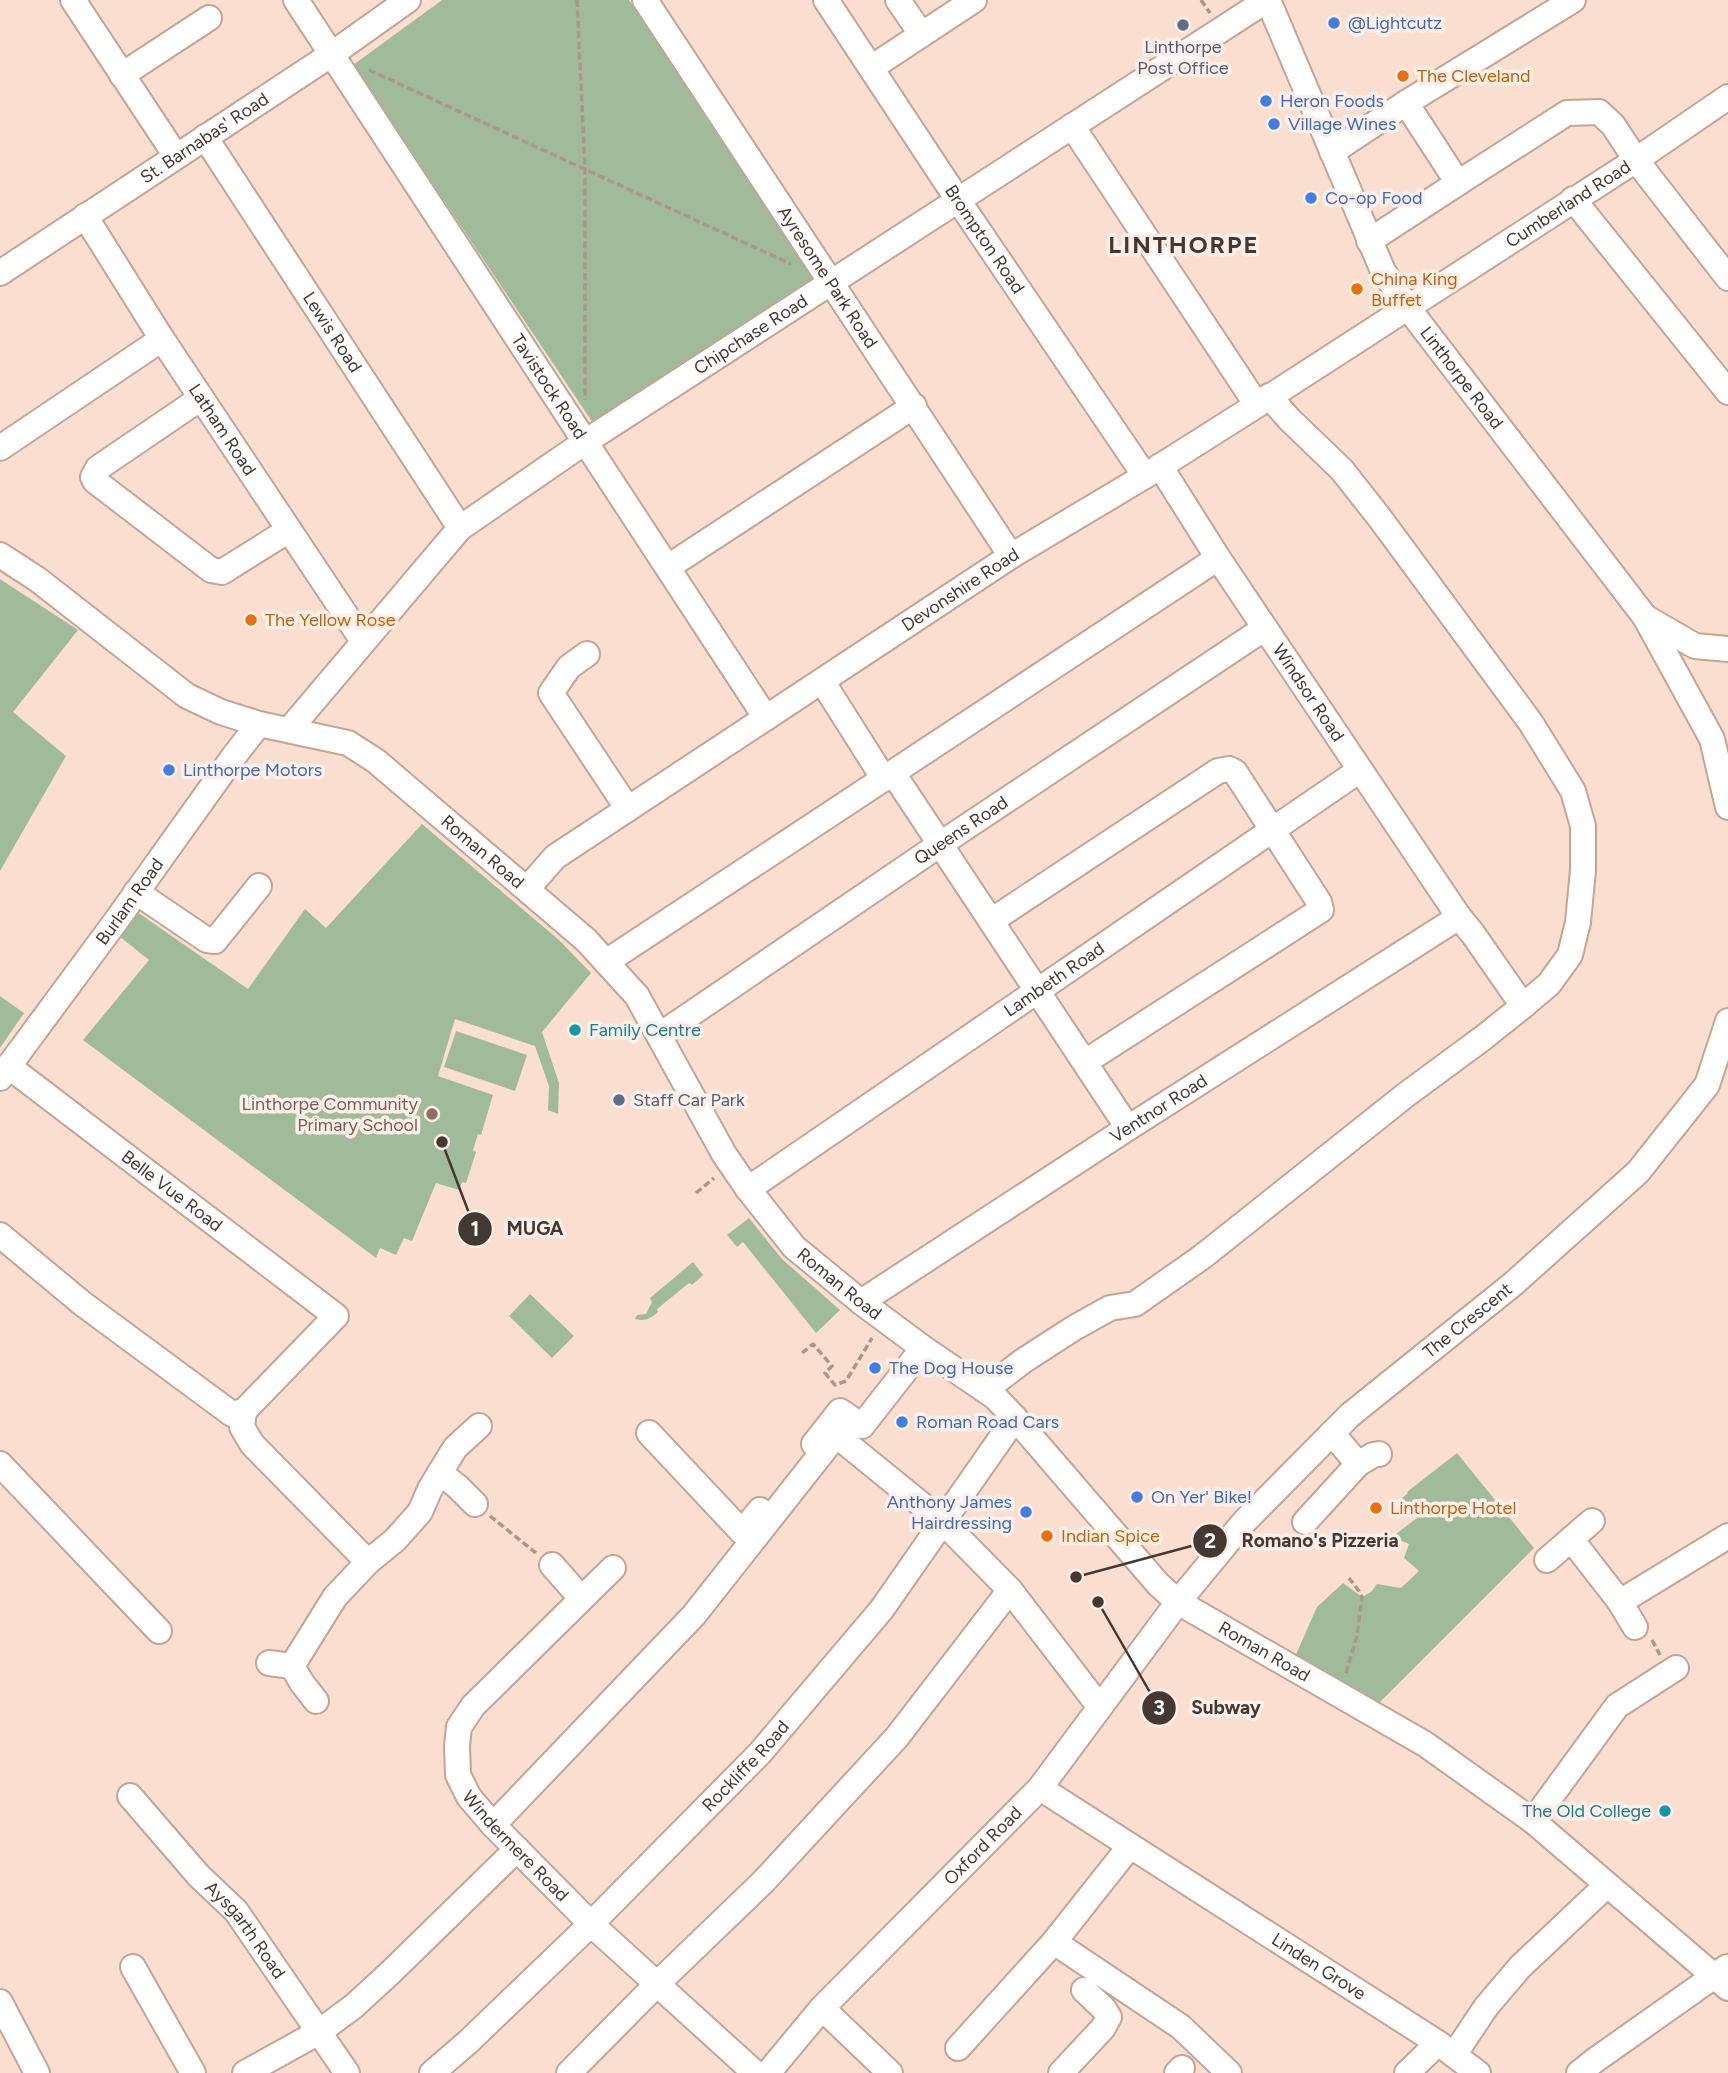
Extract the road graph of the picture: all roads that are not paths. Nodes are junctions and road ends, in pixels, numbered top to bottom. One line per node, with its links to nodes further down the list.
1 (73, 0): 14 (street)
2 (296, 0): 12 (street, Tavistock Road)
3 (408, 0): 12 (street, St. Barnabas' Road)
4 (645, 0): 29 (street, Ayresome Park Road)
5 (826, 0): 13 (street, Brompton Road)
6 (898, 0): 11 (street)
7 (974, 0): 11 (street)
8 (1268, 0): 17 (street, Chipchase Road); 19 (street, Linthorpe Road)
9 (1573, 0): 16 (street)
10 (209, 18): 14 (street)
11 (921, 34): 13 (street)
12 (332, 54): 18 (street, St. Barnabas' Road); 36 (street, Tavistock Road)
13 (871, 68): 24 (street, Brompton Road)
14 (122, 75): 20 (street)
15 (1728, 97): 21 (street, Cumberland Road)
16 (1406, 103): 19 (street); 22 (street)
17 (1072, 127): 24 (street, Chipchase Road); 34 (street)
18 (205, 137): 20 (street, St. Barnabas' Road); 39 (street, Lewis Road)
19 (1332, 152): 26 (street, Linthorpe Road)
20 (176, 156): 25 (street, St. Barnabas' Road)
21 (1636, 159): 22 (street); 23 (street, Cumberland Road); 28 (street)
22 (1458, 183): 26 (street)
23 (1573, 199): 30 (street, Cumberland Road); 32 (street)
24 (958, 200): 29 (street, Chipchase Road); 38 (street, Brompton Road)
25 (85, 216): 27 (street, St. Barnabas' Road); 31 (street, Latham Road)
26 (1369, 241): 30 (street, Linthorpe Road)
27 (0, 274)
28 (1728, 278)
29 (831, 283): 35 (street, Ayresome Park Road); 36 (street, Chipchase Road)
30 (1408, 308): 34 (street, Devonshire Road); 45 (street, Linthorpe Road)
31 (162, 340): 33 (street, Latham Road); 37 (street)
32 (1728, 392)
33 (201, 398): 40 (street, Latham Road); 40 (street)
34 (1263, 401): 38 (street, Devonshire Road); 67 (street)
35 (914, 406): 42 (street, Ayresome Park Road); 44 (street)
36 (585, 442): 39 (street, Chipchase Road); 44 (street, Tavistock Road)
37 (0, 448)
38 (1153, 471): 42 (street, Devonshire Road); 43 (street, Windsor Road)
39 (460, 528): 47 (street, Chipchase Road)
40 (289, 530): 47 (street, Latham Road)
41 (0, 555): 52 (street, Roman Road)
42 (1011, 556): 50 (street, Devonshire Road)
43 (1218, 558): 46 (street, Windsor Road); 55 (street)
44 (668, 567): 51 (street, Tavistock Road)
45 (1645, 617): 48 (street); 56 (street)
46 (1265, 628): 54 (street, Windsor Road); 59 (street, Queens Road)
47 (363, 641): 53 (street, Chipchase Road)
48 (1728, 649)
49 (587, 654): 57 (street)
50 (822, 681): 51 (street, Devonshire Road); 55 (street)
51 (766, 718): 57 (street, Devonshire Road)
52 (259, 724): 53 (street, Roman Road); 62 (street, Burlam Road)
53 (289, 730): 61 (street, Roman Road)
54 (1360, 770): 58 (street, Lambeth Road); 63 (street, Windsor Road)
55 (888, 776): 59 (street); 65 (street)
56 (1728, 807)
57 (628, 809): 61 (street, Devonshire Road)
58 (1273, 830): 64 (street); 66 (street, Lambeth Road); 70 (street)
59 (939, 845): 64 (street); 69 (street, Queens Road)
60 (259, 886): 62 (street)
61 (527, 889): 65 (street, Roman Road)
62 (136, 892): 71 (street, Burlam Road)
63 (1459, 917): 67 (street, Windsor Road); 73 (street, Ventnor Road)
64 (991, 921): 66 (street)
65 (606, 962): 69 (street, Roman Road)
66 (1038, 991): 70 (street); 74 (street, Lambeth Road)
67 (1523, 1006): 78 (street)
68 (1728, 1021): 72 (street, The Crescent)
69 (660, 1035): 74 (street, Roman Road)
70 (1085, 1062): 73 (street)
71 (4, 1072): 79 (street, Belle Vue Road)
72 (1717, 1088): 83 (street, The Crescent)
73 (1128, 1128): 76 (street, Ventnor Road)
74 (748, 1189): 76 (street, Roman Road)
75 (0, 1235): 79 (street)
76 (861, 1302): 77 (street, Roman Road)
77 (923, 1348): 78 (street, Roman Road); 82 (street)
78 (985, 1390): 80 (street, Roman Road)
79 (244, 1411): 93 (street)
80 (1015, 1418): 88 (street, Rockliffe Road); 98 (street, Roman Road)
81 (479, 1426): 85 (street)
82 (649, 1433)
83 (1332, 1433): 89 (street); 98 (street, The Crescent)
84 (0, 1464): 101 (street)
85 (440, 1473): 86 (street); 93 (street)
86 (475, 1504)
87 (1592, 1521): 91 (street)
88 (943, 1522): 96 (street); 108 (street); 112 (street, Rockliffe Road)
89 (1305, 1522)
90 (1727, 1538): 99 (street)
91 (1571, 1539): 92 (street); 99 (street)
92 (1547, 1560)
93 (368, 1562): 103 (street)
94 (552, 1565): 97 (street)
95 (613, 1568): 97 (street, Windermere Road)
96 (1010, 1590): 104 (street); 116 (street)
97 (581, 1598): 108 (street, Windermere Road)
98 (1178, 1602): 104 (street, Oxford Road); 107 (street, Roman Road)
99 (1620, 1602): 100 (street)
100 (1635, 1627)
101 (159, 1631)
102 (1673, 1670): 107 (street)
103 (316, 1700)
104 (1099, 1706): 105 (street, Oxford Road)
105 (1040, 1788): 109 (street, Linden Grove); 119 (street, Oxford Road)
106 (130, 1796): 120 (street, Aysgarth Road)
107 (1533, 1821): 111 (street, Roman Road)
108 (493, 1825): 110 (street, Windermere Road)
109 (1130, 1846): 113 (street); 122 (street, Linden Grove)
110 (517, 1849): 112 (street, Windermere Road); 120 (street)
111 (1607, 1885): 115 (street, Roman Road); 122 (street)
112 (591, 1924): 116 (street, Windermere Road); 128 (street, Rockliffe Road)
113 (1054, 1942): 121 (street); 134 (street)
114 (132, 1966): 125 (street)
115 (1723, 1977): 123 (street)
116 (656, 1985): 129 (street); 130 (street, Windermere Road)
117 (1084, 1990): 133 (street)
118 (0, 2002): 124 (street)
119 (822, 2008): 131 (street, Oxford Road); 132 (street)
120 (319, 2032): 126 (street); 127 (street, Aysgarth Road)
121 (958, 2048)
122 (1446, 2049): 135 (street); 136 (street, Linden Grove)
123 (1593, 2069)
124 (37, 2073)
125 (193, 2073)
126 (245, 2073)
127 (346, 2073)
128 (432, 2073)
129 (569, 2073)
130 (755, 2073)
131 (768, 2073)
132 (890, 2073)
133 (1061, 2073)
134 (1229, 2073)
135 (1407, 2073)
136 (1479, 2073)

